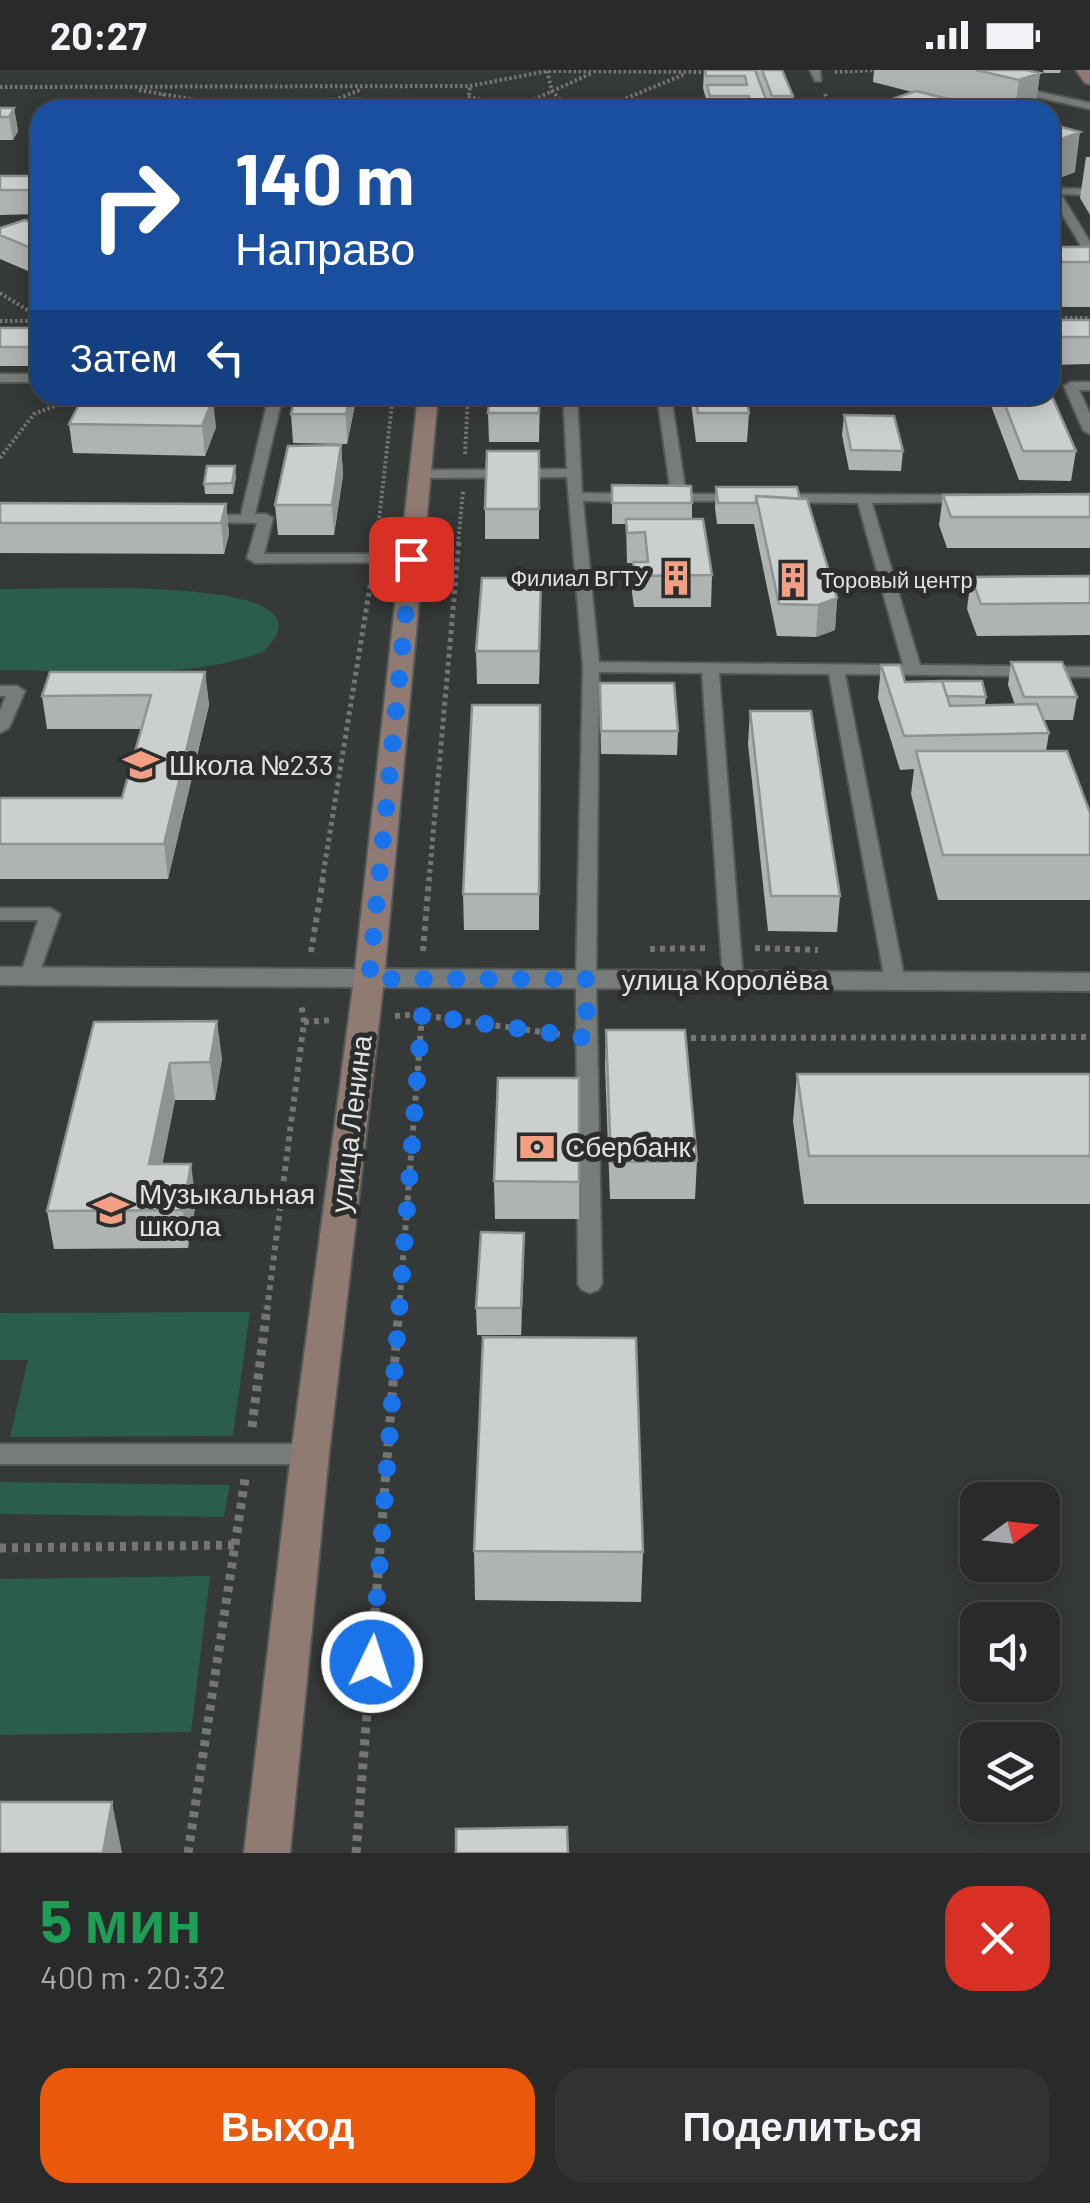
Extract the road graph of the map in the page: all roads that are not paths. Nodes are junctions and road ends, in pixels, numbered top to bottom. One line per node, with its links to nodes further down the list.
1 (1083, 70): 2 (street)
2 (1090, 80)
3 (1002, 86): 4 (lane)
4 (1090, 106)
5 (1060, 191): 6 (lane)
6 (1090, 192)
7 (1060, 204): 8 (lane)
8 (1090, 251)
9 (0, 378): 10 (lane)
10 (30, 378)
11 (1090, 386): 16 (lane)
12 (274, 405): 24 (lane)
13 (427, 405): 18 (street, улица Ленина)
14 (571, 405): 17 (lane)
15 (665, 405): 20 (lane)
16 (1090, 430)
17 (575, 473): 18 (lane); 19 (lane)
18 (420, 474): 25 (street, улица Ленина)
19 (576, 497): 20 (lane); 26 (lane)
20 (678, 498): 21 (lane)
21 (864, 498): 22 (lane); 29 (lane)
22 (977, 500)
23 (190, 519): 24 (lane)
24 (247, 519): 25 (lane)
25 (411, 559): 35 (street, улица Ленина)
26 (591, 667): 27 (lane); 36 (lane)
27 (710, 668): 28 (lane); 37 (lane)
28 (836, 669): 29 (lane); 38 (lane)
29 (913, 670): 30 (lane)
30 (1090, 672)
31 (0, 691): 32 (lane)
32 (0, 728)
33 (0, 914): 34 (lane)
34 (15, 976): 35 (street, улица Королёва)
35 (369, 979): 36 (street, улица Королёва); 42 (street, улица Ленина)
36 (586, 979): 37 (street, улица Королёва); 40 (lane)
37 (734, 980): 38 (street, улица Королёва)
38 (895, 981): 39 (street, улица Королёва)
39 (1090, 982)
40 (590, 1284)
41 (0, 1454): 42 (lane)
42 (310, 1454): 43 (street, улица Ленина)
43 (267, 1853)

